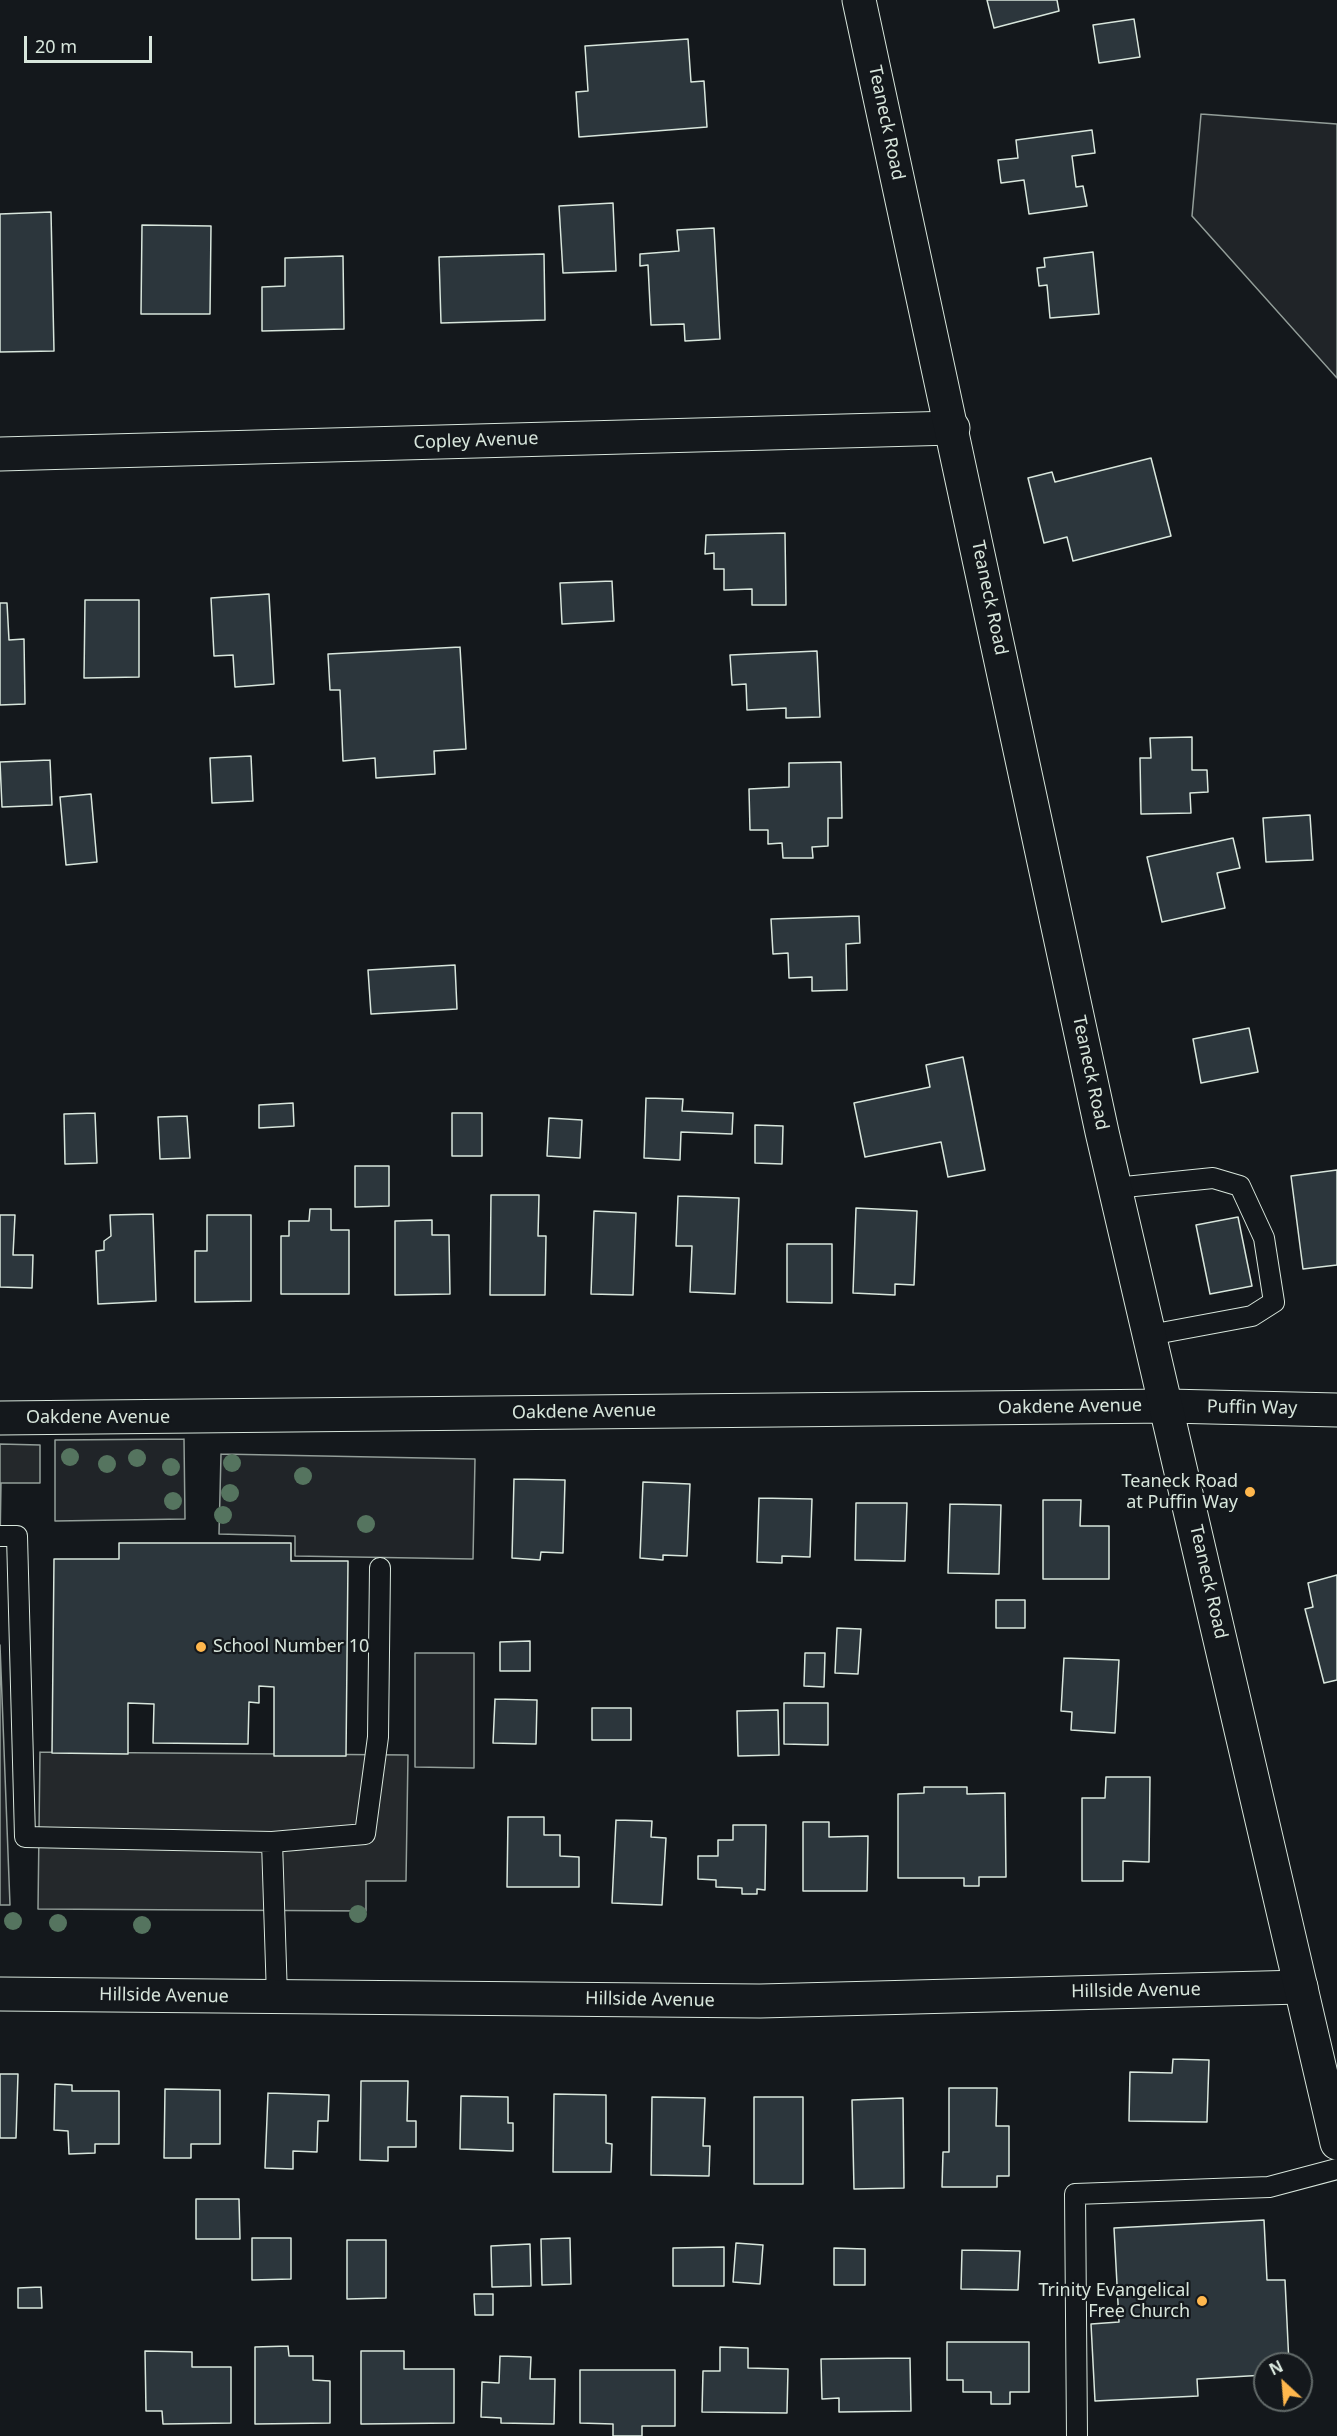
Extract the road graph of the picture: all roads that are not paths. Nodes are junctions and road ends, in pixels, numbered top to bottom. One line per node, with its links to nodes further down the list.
1 (859, 0): 2 (street, Teaneck Road)
2 (952, 429): 3 (street, Copley Avenue); 4 (street, Teaneck Road)
3 (0, 454)
4 (1115, 1188): 5 (street, Teaneck Road); 5 (lane)
5 (1150, 1335): 6 (street, Teaneck Road)
6 (1168, 1406): 7 (street, Puffin Way); 8 (street, Oakdene Avenue); 12 (street, Teaneck Road)
7 (1337, 1410)
8 (0, 1418)
9 (0, 1536): 11 (lane)
10 (380, 1568): 11 (lane)
11 (272, 1842): 14 (lane)
12 (1301, 1987): 14 (street, Hillside Avenue); 15 (street, Teaneck Road)
13 (0, 1994): 14 (street, Hillside Avenue)
14 (277, 1997)
15 (1337, 2143)
16 (1337, 2169): 17 (lane)
17 (1077, 2436)

